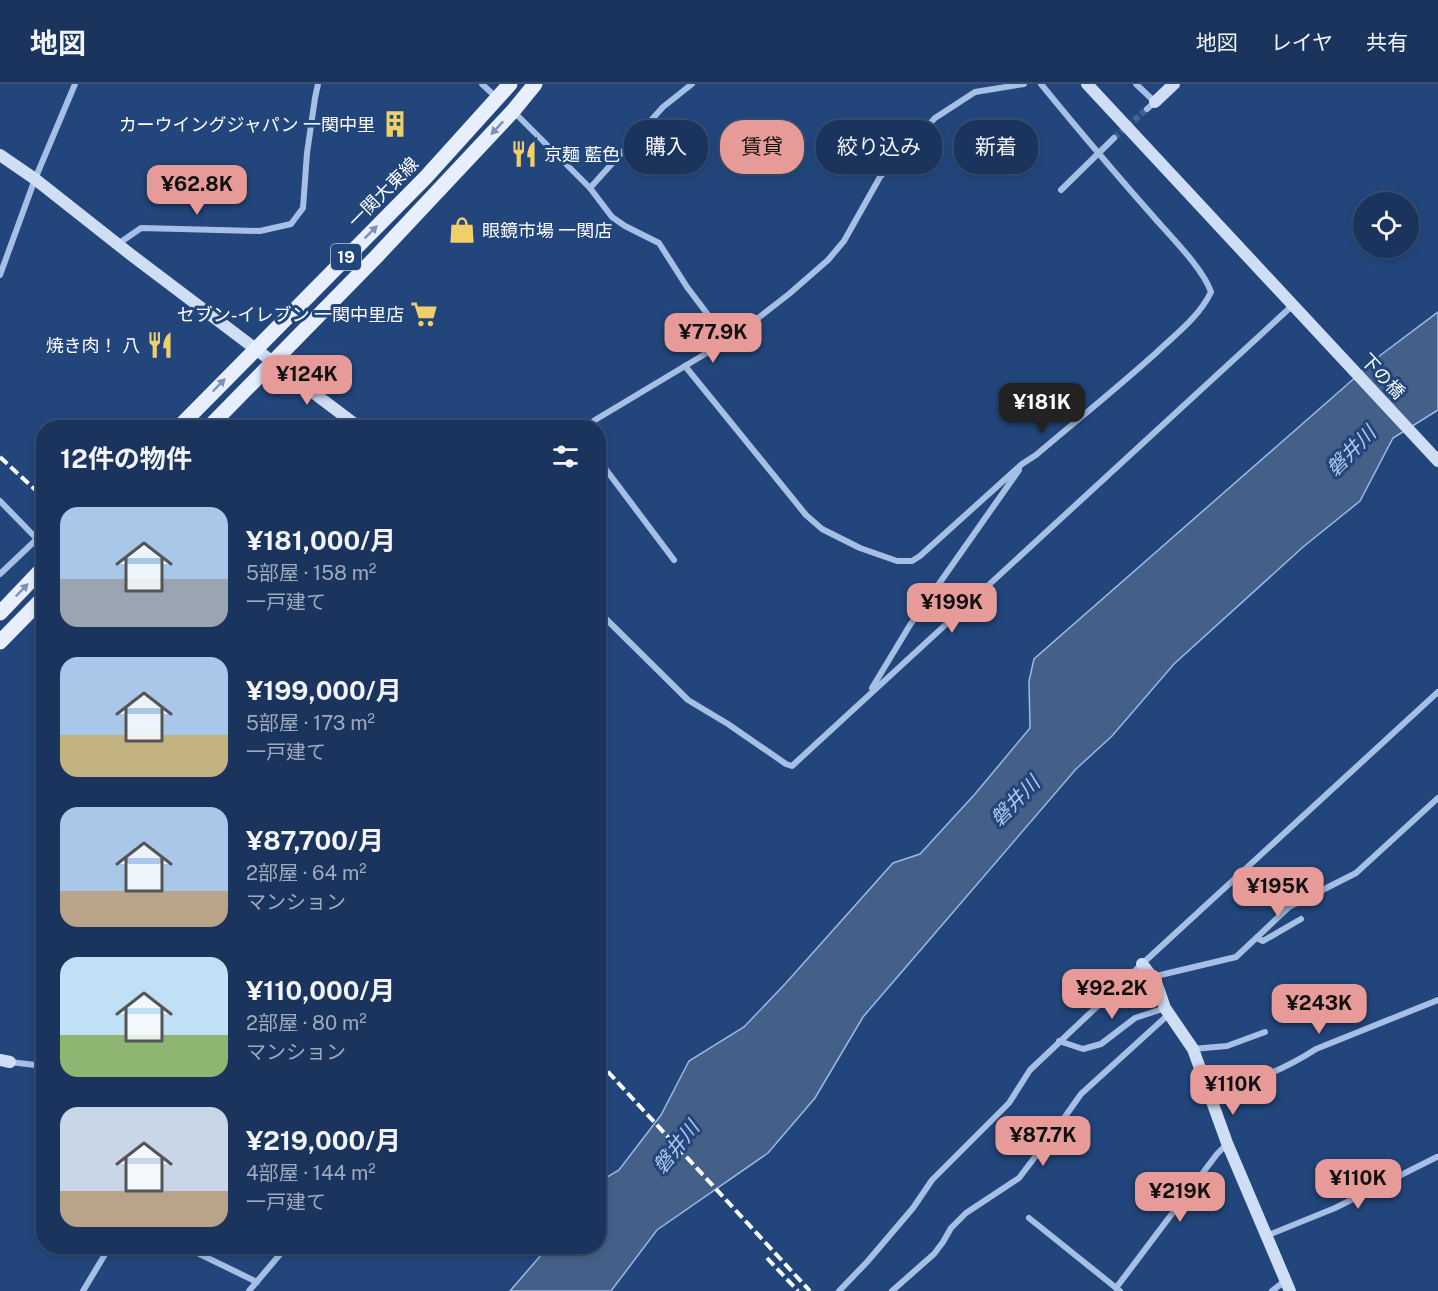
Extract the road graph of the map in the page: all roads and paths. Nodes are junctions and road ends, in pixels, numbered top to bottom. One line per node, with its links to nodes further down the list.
1 (75, 84): 18 (street)
2 (318, 84): 21 (street)
3 (482, 84): 12 (street)
4 (510, 84): 12 (main road, 一関大東線 / 19)
5 (535, 84): 14 (main road, 19)
6 (692, 84): 19 (street)
7 (1024, 84): 24 (street)
8 (1041, 84): 16 (street)
9 (1087, 84): 23 (street, 下の橋)
10 (1136, 84): 13 (street)
11 (1174, 84): 13 (street)
12 (498, 98): 25 (main road, 一関大東線 / 19, one-way to 12)
13 (1151, 105)
14 (513, 111): 19 (street); 26 (main road, 19, one-way to 26)
15 (1114, 138): 16 (street)
16 (1098, 153): 20 (street); 33 (street)
17 (0, 155): 18 (street)
18 (35, 178): 21 (street); 22 (street)
19 (590, 188): 24 (street)
20 (1061, 190)
21 (117, 244): 25 (street)
22 (0, 275)
23 (1293, 305): 32 (street, 下の橋); 46 (street)
24 (727, 340): 27 (street)
25 (256, 348): 26 (street); 28 (main road, 一関大東線 / 19, one-way to 25)
26 (273, 361): 29 (main road, 19); 30 (street)
27 (685, 366): 31 (street); 33 (street)
28 (186, 420)
29 (216, 420)
30 (349, 420)
31 (595, 420)
32 (1438, 461)
33 (1022, 464): 46 (street)
34 (606, 470): 38 (street)
35 (0, 501): 36 (street)
36 (36, 538)
37 (36, 540): 39 (street)
38 (674, 560)
39 (0, 574)
40 (36, 575): 42 (main road, one-way to 40)
41 (36, 605): 44 (main road)
42 (0, 613)
43 (606, 619): 46 (street)
44 (0, 642)
45 (1438, 692): 50 (street)
46 (868, 694)
47 (1438, 800): 49 (street)
48 (1301, 919): 49 (street)
49 (1257, 938): 51 (street)
50 (1142, 964): 51 (street); 55 (street)
51 (1152, 977): 53 (street)
52 (1438, 1000): 59 (street)
53 (1167, 1011): 55 (street); 56 (street); 73 (street)
54 (1265, 1032): 56 (street)
55 (1059, 1041): 72 (street)
56 (1192, 1049): 59 (street)
57 (5, 1061): 58 (street)
58 (36, 1065)
59 (1210, 1096): 60 (street)
60 (1227, 1143): 63 (street); 69 (street)
61 (1437, 1157): 63 (street)
62 (1029, 1218): 69 (street)
63 (1266, 1236): 68 (street)
64 (105, 1254): 70 (street)
65 (199, 1254): 67 (street)
66 (280, 1254): 67 (street)
67 (257, 1282): 71 (street)
68 (1287, 1286): 74 (street)
69 (1118, 1290)
70 (83, 1291)
71 (249, 1291)
72 (839, 1291)
73 (892, 1291)
74 (1272, 1291)

